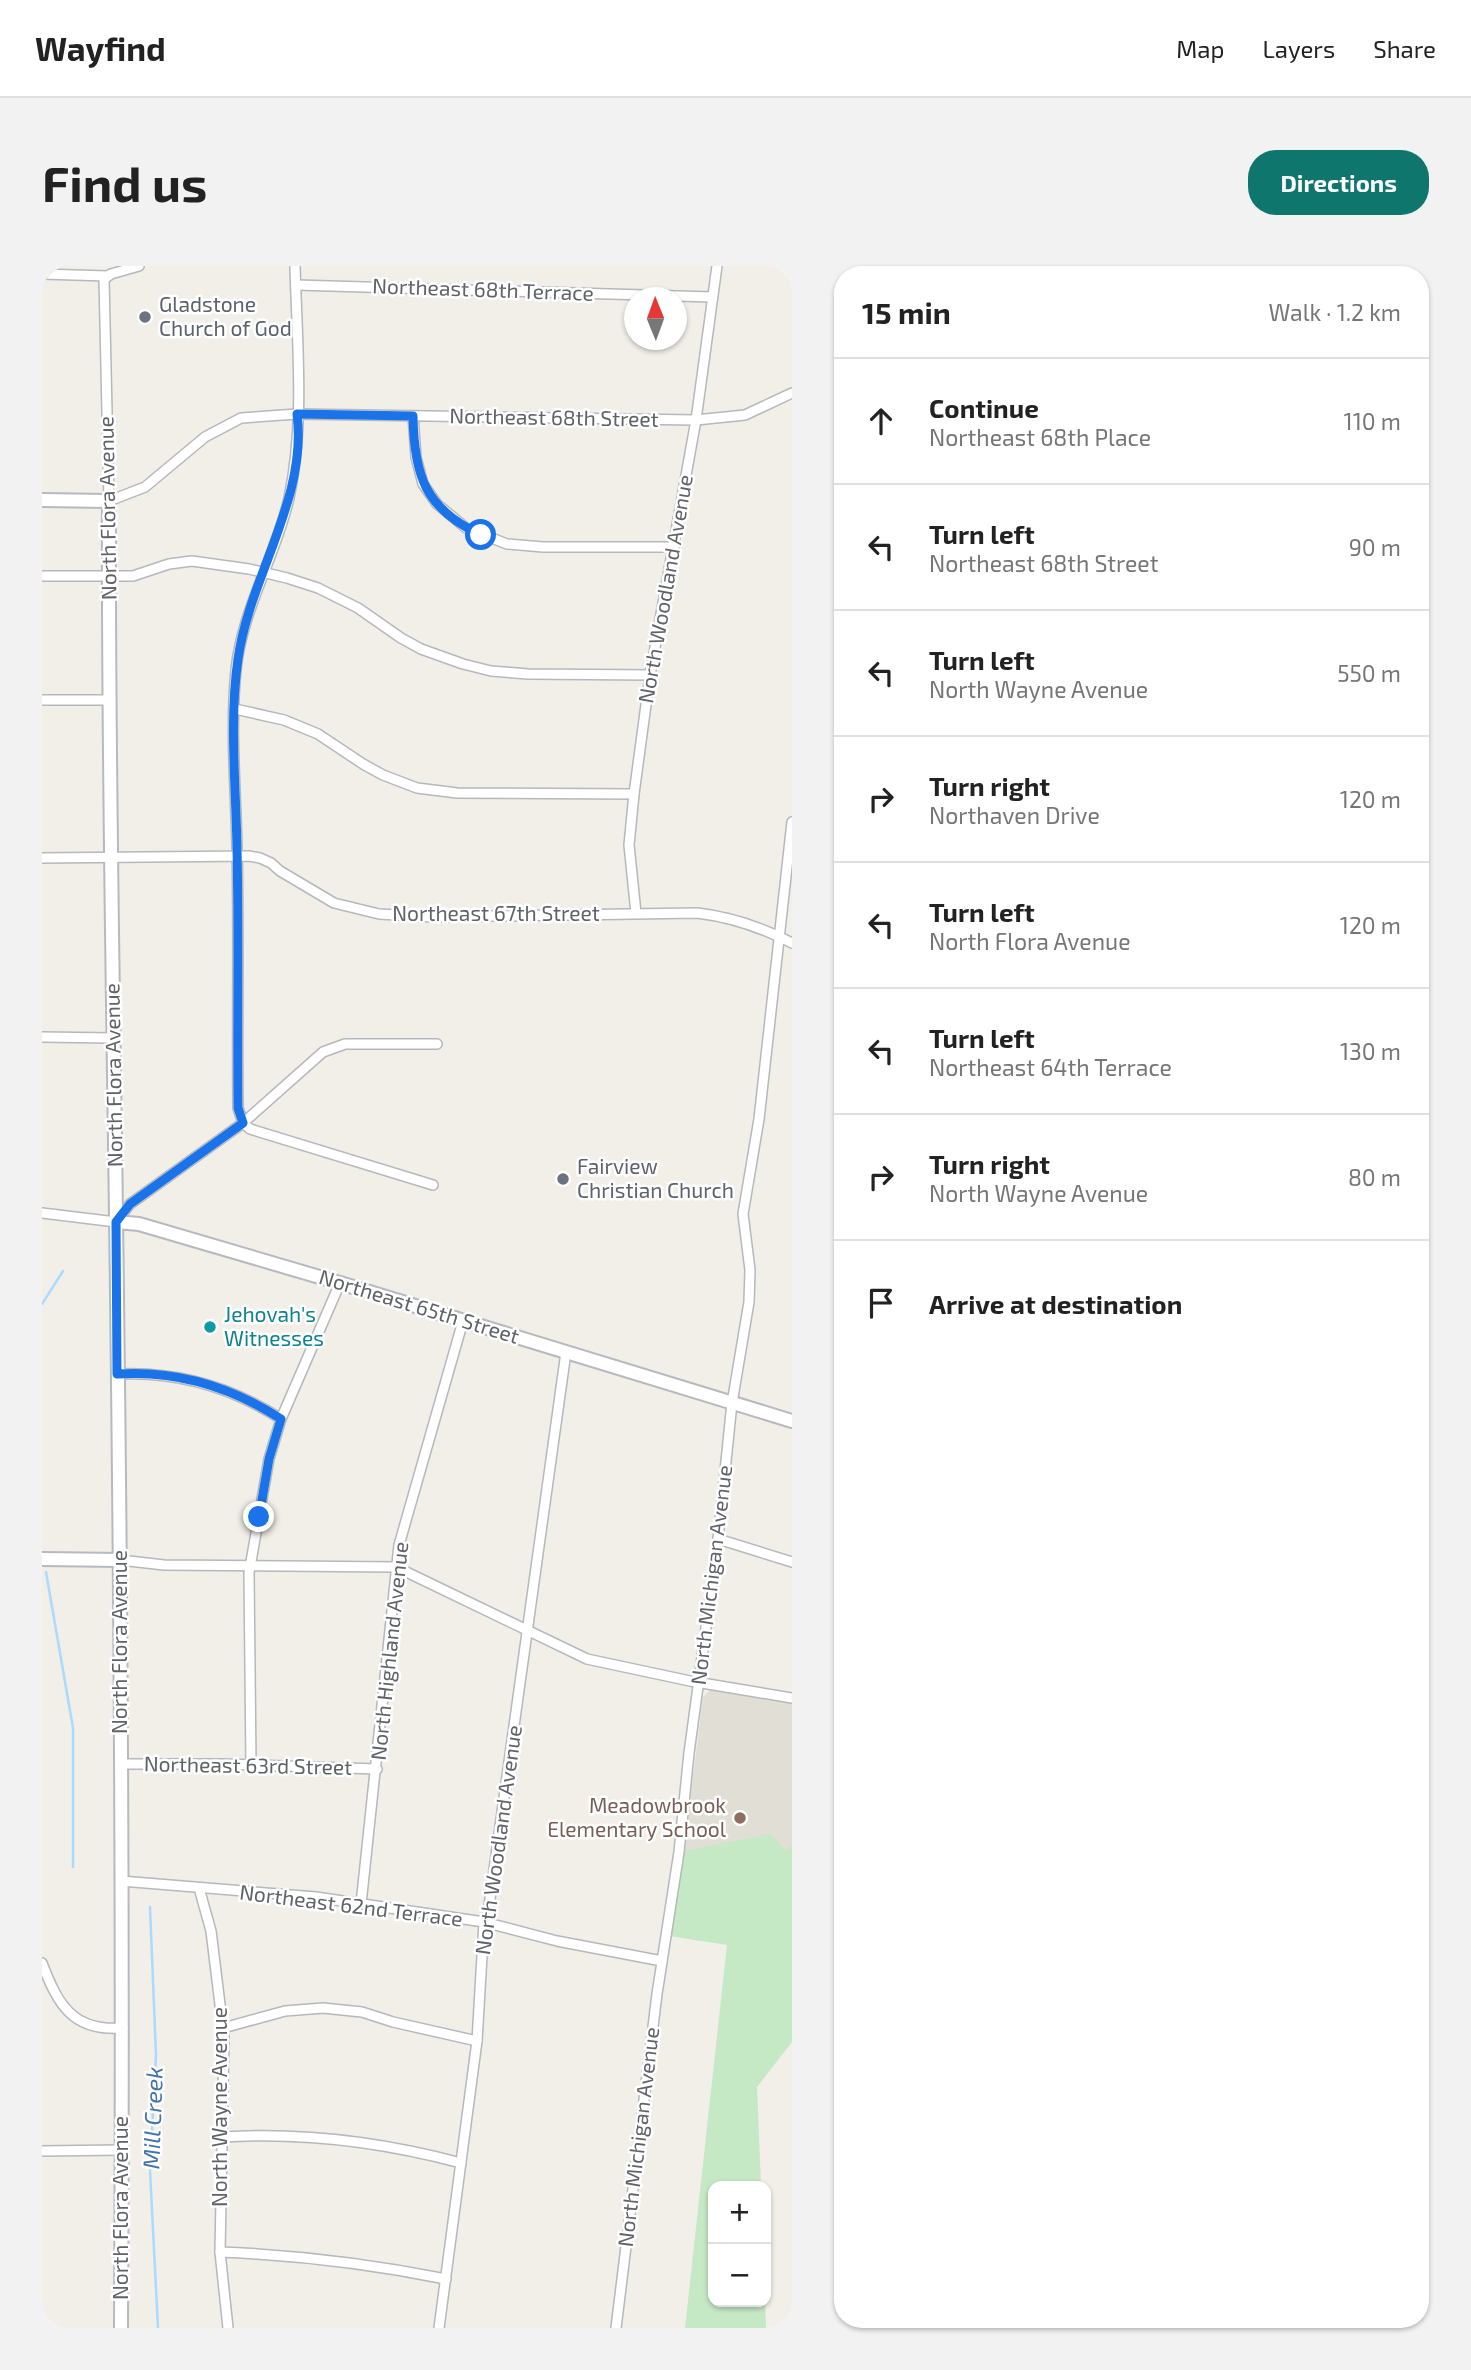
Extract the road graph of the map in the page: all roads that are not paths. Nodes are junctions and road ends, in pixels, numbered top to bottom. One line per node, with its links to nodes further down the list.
1 (139, 266): 5 (street)
2 (295, 266): 6 (street)
3 (717, 266): 7 (street, North Woodland Avenue)
4 (42, 274): 5 (street)
5 (107, 276): 13 (street, North Flora Avenue)
6 (296, 285): 7 (street, Northeast 68th Terrace); 9 (street)
7 (712, 297): 11 (street, North Woodland Avenue)
8 (792, 393): 11 (street, Northeast 68th Street)
9 (297, 414): 10 (street, Northeast 68th Street); 13 (street, Northeast 68th Street); 15 (street)
10 (413, 416): 11 (street, Northeast 68th Street); 14 (street)
11 (696, 420): 14 (street, North Woodland Avenue)
12 (42, 500): 13 (street, Northeast 68th Street)
13 (109, 500): 16 (street, North Flora Avenue)
14 (674, 547): 18 (street, North Woodland Avenue)
15 (264, 572): 16 (street); 18 (street); 21 (street)
16 (108, 575): 17 (street); 20 (street, North Flora Avenue)
17 (42, 576)
18 (649, 675): 22 (street, North Woodland Avenue)
19 (42, 699): 20 (street)
20 (109, 700): 26 (street, North Flora Avenue)
21 (235, 709): 22 (street); 24 (street)
22 (634, 794): 27 (street, North Woodland Avenue)
23 (792, 822): 28 (street, North Michigan Avenue)
24 (237, 857): 26 (street, Northeast 67th Street); 27 (street, Northeast 67th Street); 33 (street)
25 (42, 858): 26 (street, Northeast 67th Street)
26 (111, 858): 31 (street, North Flora Avenue)
27 (636, 913): 28 (street, Northeast 67th Street)
28 (778, 936): 29 (street, Northeast 67th Street); 41 (street, North Michigan Avenue)
29 (792, 943)
30 (42, 1037): 31 (street)
31 (113, 1038): 36 (street, North Flora Avenue)
32 (437, 1044): 33 (street)
33 (243, 1123): 34 (street); 36 (street)
34 (433, 1185)
35 (42, 1213): 36 (street, Northeast 65th Street)
36 (116, 1222): 37 (street, Northeast 65th Street); 40 (street, North Flora Avenue)
37 (340, 1283): 38 (street, Northeast 65th Street); 42 (street)
38 (463, 1321): 39 (street, Northeast 65th Street); 49 (street, North Highland Avenue)
39 (566, 1352): 41 (street, Northeast 65th Street); 50 (street, North Woodland Avenue)
40 (117, 1374): 42 (street); 46 (street, North Flora Avenue)
41 (732, 1403): 43 (street, Northeast 65th Street); 44 (street, North Michigan Avenue)
42 (281, 1419): 48 (street)
43 (792, 1421)
44 (718, 1539): 47 (street); 51 (street, North Michigan Avenue)
45 (42, 1559): 46 (street)
46 (120, 1560): 48 (street); 53 (street, North Flora Avenue)
47 (792, 1562)
48 (250, 1567): 49 (street); 54 (street)
49 (396, 1567): 50 (street); 55 (street, North Highland Avenue)
50 (528, 1631): 51 (street); 59 (street, North Woodland Avenue)
51 (698, 1683): 52 (street); 60 (street, North Michigan Avenue)
52 (792, 1698)
53 (120, 1764): 54 (street, Northeast 63rd Street); 56 (street, North Flora Avenue)
54 (251, 1765): 55 (street, Northeast 63rd Street)
55 (377, 1769): 58 (street, North Highland Avenue)
56 (121, 1881): 57 (street, Northeast 62nd Terrace); 62 (street, North Flora Avenue)
57 (199, 1888): 58 (street, Northeast 62nd Terrace); 63 (street, North Wayne Avenue)
58 (361, 1904): 59 (street, Northeast 62nd Terrace)
59 (484, 1922): 60 (street, Northeast 62nd Terrace); 64 (street, North Woodland Avenue)
60 (662, 1961): 74 (street, North Michigan Avenue)
61 (42, 1963): 62 (street)
62 (122, 2028): 66 (street, North Flora Avenue)
63 (223, 2028): 64 (street); 65 (street, North Wayne Avenue)
64 (477, 2041): 68 (street, North Woodland Avenue)
65 (223, 2137): 68 (street); 69 (street, North Wayne Avenue)
66 (122, 2150): 67 (street); 71 (street, North Flora Avenue)
67 (42, 2151)
68 (461, 2163): 70 (street, North Woodland Avenue)
69 (220, 2252): 70 (street); 72 (street, North Wayne Avenue)
70 (446, 2279): 73 (street, North Woodland Avenue)
71 (121, 2328)
72 (228, 2328)
73 (439, 2328)
74 (615, 2328)

